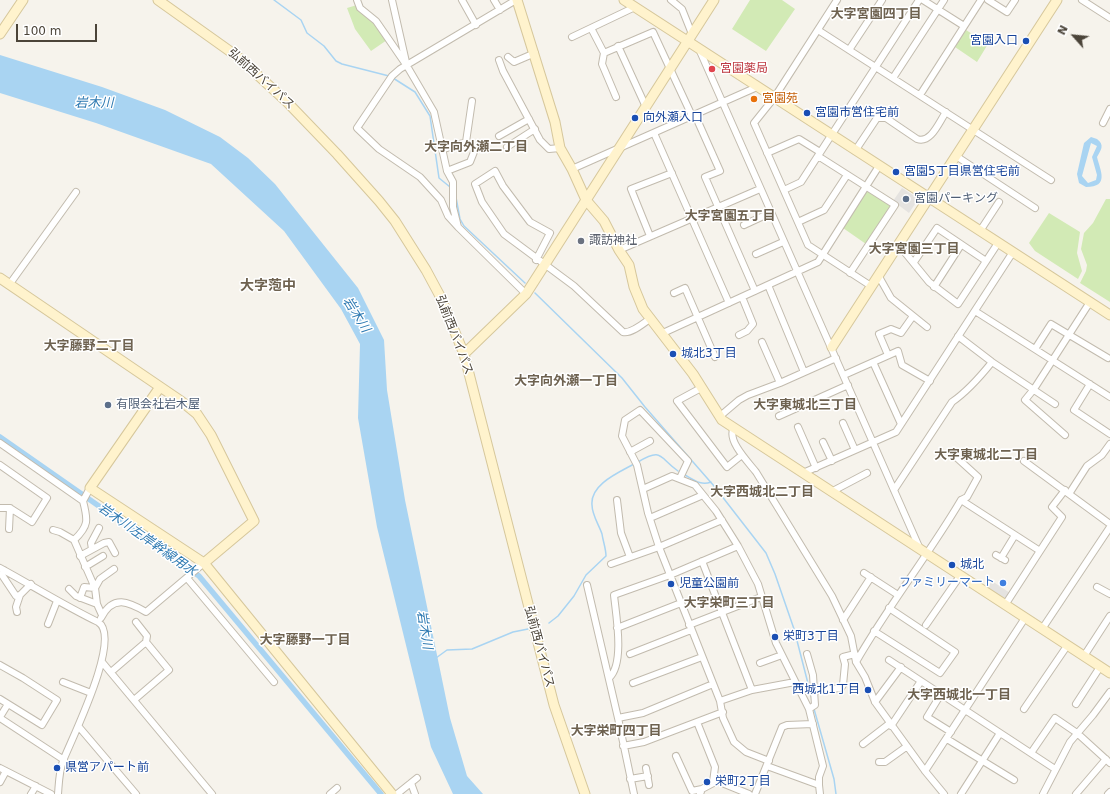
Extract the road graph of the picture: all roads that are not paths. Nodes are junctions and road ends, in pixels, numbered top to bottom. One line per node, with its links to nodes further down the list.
1 (23, 0): 29 (street)
2 (158, 0): 130 (street, 弘前西バイパス)
3 (357, 0): 39 (street)
4 (392, 0): 39 (street)
5 (462, 0): 25 (street)
6 (494, 0): 22 (street)
7 (517, 0): 22 (street); 36 (street)
8 (624, 0): 21 (street)
9 (671, 0): 31 (street)
10 (714, 0): 31 (street)
11 (838, 0): 28 (street)
12 (882, 0): 34 (street)
13 (919, 0): 40 (street)
14 (923, 0): 23 (street)
15 (944, 0): 23 (street)
16 (981, 0): 26 (street)
17 (988, 0): 18 (street)
18 (1015, 0)
19 (1058, 0): 56 (street)
20 (1082, 0): 24 (street)
21 (635, 7): 27 (street); 31 (street)
22 (500, 10): 25 (street)
23 (938, 10): 26 (street); 42 (street)
24 (1109, 16)
25 (476, 25): 39 (street)
26 (964, 26): 44 (street)
27 (591, 28): 30 (street); 35 (street)
28 (818, 30): 34 (street); 46 (street)
29 (0, 34)
30 (572, 37)
31 (690, 38): 33 (street); 41 (street)
32 (618, 46): 35 (street); 41 (street); 49 (street)
33 (699, 49): 43 (street); 48 (street)
34 (849, 50): 40 (street)
35 (604, 52): 45 (street)
36 (534, 53): 37 (street); 61 (street)
37 (508, 57)
38 (499, 60): 53 (street)
39 (407, 66): 62 (street); 88 (street)
40 (876, 67): 42 (street); 58 (street)
41 (670, 69): 49 (street); 52 (street)
42 (893, 78): 44 (street)
43 (757, 87): 46 (street); 48 (street)
44 (920, 96): 51 (street)
45 (616, 97)
46 (774, 98): 58 (street); 66 (street)
47 (472, 101): 62 (street)
48 (722, 102): 52 (street); 76 (street)
49 (646, 107): 63 (street)
50 (1110, 109): 54 (street)
51 (946, 112): 56 (street); 64 (street)
52 (693, 115): 57 (street); 82 (street)
53 (529, 119): 55 (street); 59 (street)
54 (1103, 123)
55 (535, 129): 60 (street); 61 (street)
56 (973, 130): 68 (street); 74 (street)
57 (654, 133): 63 (street); 72 (street)
58 (831, 135): 64 (street); 67 (street)
59 (499, 136)
60 (507, 147)
61 (560, 148): 70 (street)
62 (444, 149): 71 (street)
63 (619, 149): 70 (street); 80 (street)
64 (855, 151): 69 (street)
65 (474, 152): 71 (street)
66 (767, 153): 67 (street); 77 (street)
67 (819, 154): 73 (street); 77 (street)
68 (956, 156): 79 (street); 83 (street)
69 (879, 166): 75 (street); 79 (street)
70 (572, 169): 80 (street)
71 (447, 170): 88 (street)
72 (672, 173): 85 (street); 90 (street)
73 (847, 175): 75 (street); 86 (street)
74 (1051, 180)
75 (866, 187): 98 (street); 104 (street)
76 (760, 189): 82 (street); 84 (street)
77 (784, 190): 86 (street)
78 (76, 192): 107 (street)
79 (928, 198): 89 (street); 93 (street)
80 (586, 200): 95 (street); 102 (street)
81 (999, 202): 89 (street)
82 (718, 208): 85 (street); 111 (street)
83 (1035, 208)
84 (770, 213): 87 (street); 91 (street)
85 (690, 218): 90 (street); 116 (street)
86 (798, 222): 98 (street)
87 (744, 225)
88 (458, 227): 113 (street)
89 (980, 231): 92 (street)
90 (650, 236): 95 (street)
91 (783, 242): 97 (street); 103 (street)
92 (998, 243): 96 (street); 100 (street)
93 (898, 244): 101 (street); 105 (street)
94 (961, 245): 100 (street); 101 (street); 110 (street)
95 (619, 250): 120 (street)
96 (1013, 252): 115 (street); 117 (street)
97 (756, 254)
98 (822, 255): 103 (street); 104 (street)
99 (536, 260): 99 (street); 102 (street)
100 (986, 261): 110 (street)
101 (914, 262): 110 (street)
102 (545, 265): 113 (street); 120 (street)
103 (797, 272): 108 (street); 128 (street)
104 (850, 273): 109 (street)
105 (878, 275): 109 (street); 119 (street)
106 (0, 278): 107 (street)
107 (9, 285): 144 (street)
108 (768, 285): 111 (street); 138 (street)
109 (871, 286): 128 (street)
110 (934, 287)
111 (755, 291): 114 (street)
112 (674, 293): 121 (street)
113 (526, 294): 130 (street)
114 (742, 297): 116 (street); 124 (street)
115 (1090, 302): 118 (street); 125 (street)
116 (728, 303): 121 (street)
117 (974, 311): 126 (street); 129 (street)
118 (1110, 315)
119 (914, 316): 122 (street); 131 (street)
120 (651, 318): 123 (street)
121 (697, 318): 123 (street); 132 (street)
122 (927, 327)
123 (663, 333): 145 (street)
124 (739, 335)
125 (1069, 335): 129 (street); 134 (street); 135 (street)
126 (958, 336): 137 (street); 140 (street)
127 (762, 342): 141 (street)
128 (832, 347): 133 (street)
129 (1035, 348): 135 (street)
130 (464, 354): 328 (street, 弘前西バイパス)
131 (888, 355): 136 (street); 140 (street)
132 (715, 357)
133 (836, 358): 138 (street); 139 (street)
134 (1108, 358)
135 (1053, 360): 142 (street); 146 (street)
136 (873, 362): 139 (street); 152 (street)
137 (992, 362): 146 (street); 174 (street)
138 (804, 372): 141 (street)
139 (844, 375): 143 (street)
140 (930, 381): 152 (street)
141 (780, 383): 150 (street)
142 (1090, 384): 147 (street); 155 (street)
143 (848, 385): 149 (street); 159 (street)
144 (160, 387): 177 (street); 203 (street)
145 (701, 388): 150 (street); 164 (street)
146 (1034, 389): 148 (street); 156 (street)
147 (1110, 397)
148 (1055, 404)
149 (779, 416)
150 (719, 417): 153 (street)
151 (843, 423): 162 (street)
152 (901, 424): 159 (street)
153 (734, 428): 164 (street); 171 (street)
154 (798, 431): 169 (street)
155 (1110, 434)
156 (1065, 435)
157 (650, 441): 163 (street)
158 (823, 442): 166 (street)
159 (873, 442): 162 (street); 174 (street)
160 (0, 443): 177 (street)
161 (1110, 444): 176 (street)
162 (855, 450): 166 (street)
163 (630, 452): 172 (street); 173 (street)
164 (742, 455): 232 (street)
165 (956, 457): 180 (street)
166 (832, 460): 169 (street)
167 (1024, 460): 176 (street)
168 (0, 466): 182 (street)
169 (816, 468): 171 (street)
170 (867, 473): 175 (street)
171 (803, 474): 175 (street)
172 (680, 478): 173 (street); 178 (street)
173 (643, 489): 183 (street)
174 (894, 490): 194 (street)
175 (831, 492): 194 (street)
176 (1067, 492): 185 (street); 195 (street)
177 (86, 495): 190 (street); 203 (street)
178 (703, 496): 183 (street); 184 (street)
179 (617, 500): 199 (street)
180 (961, 500): 189 (street); 194 (street)
181 (0, 508): 182 (street)
182 (10, 508): 186 (street)
183 (650, 518): 192 (street)
184 (722, 520): 191 (street); 192 (street)
185 (1110, 525): 240 (street)
186 (9, 528)
187 (99, 528): 193 (street)
188 (53, 530): 190 (street)
189 (1015, 535): 195 (street); 200 (street)
190 (74, 540): 197 (street)
191 (738, 546): 201 (street); 220 (street)
192 (659, 547): 199 (street); 208 (street)
193 (92, 549): 196 (street); 197 (street)
194 (923, 551): 210 (street); 219 (street)
195 (1040, 551): 225 (street)
196 (115, 552)
197 (80, 556): 204 (street)
198 (104, 556): 204 (street)
199 (630, 557): 202 (street)
200 (1001, 557)
201 (702, 561): 208 (street); 228 (street)
202 (611, 564)
203 (200, 566): 209 (street); 325 (street)
204 (86, 567): 215 (street)
205 (114, 569): 215 (street)
206 (1, 573): 212 (street); 218 (street)
207 (864, 573): 211 (street)
208 (670, 575): 223 (street); 239 (street)
209 (189, 576): 229 (street); 262 (street)
210 (960, 576): 225 (street); 236 (street)
211 (871, 577): 219 (street); 232 (street)
212 (31, 584): 218 (street); 222 (street)
213 (587, 585): 259 (street)
214 (1098, 587): 217 (street)
215 (94, 588): 221 (street); 224 (street)
216 (69, 589): 221 (street)
217 (1110, 594)
218 (20, 595): 227 (street)
219 (898, 595): 226 (street)
220 (761, 597): 228 (street); 247 (street)
221 (80, 598): 224 (street)
222 (57, 601): 233 (street); 235 (street)
223 (681, 603): 238 (street); 239 (street)
224 (97, 604): 229 (street)
225 (1005, 605): 231 (street)
226 (889, 608): 241 (street); 241 (street)
227 (17, 612)
228 (721, 613): 238 (street); 266 (street)
229 (102, 615): 233 (street)
230 (1110, 616): 237 (street)
231 (1025, 618): 240 (street); 279 (street)
232 (843, 620): 246 (street)
233 (98, 622): 251 (street)
234 (136, 622): 242 (street)
235 (48, 624)
236 (926, 624)
237 (1108, 624): 248 (street)
238 (690, 627): 244 (street); 249 (street)
239 (617, 628): 259 (street)
240 (1042, 630): 243 (street)
241 (874, 631): 252 (street)
242 (146, 642): 257 (street); 272 (street)
243 (1067, 646): 248 (street); 278 (street)
244 (630, 654)
245 (807, 654): 267 (street)
246 (854, 654): 252 (street); 267 (street)
247 (782, 656): 253 (street); 263 (street)
248 (1084, 656): 256 (street)
249 (702, 657): 264 (street); 265 (street)
250 (889, 660): 255 (street)
251 (102, 662): 257 (street); 269 (street)
252 (856, 662): 274 (street)
253 (760, 663)
254 (0, 665): 275 (street)
255 (901, 667): 260 (street); 274 (street)
256 (1100, 667): 258 (street); 276 (street)
257 (111, 672): 272 (street)
258 (1110, 673)
259 (609, 678): 282 (street)
260 (921, 681): 270 (street); 285 (street)
261 (63, 682): 269 (street)
262 (274, 682)
263 (795, 682): 266 (street); 277 (street)
264 (633, 683)
265 (713, 684): 273 (street); 282 (street)
266 (752, 690): 273 (street)
267 (814, 691): 277 (street)
268 (1110, 692): 289 (street)
269 (91, 693): 286 (street)
270 (941, 694): 279 (street); 287 (street)
271 (0, 700): 275 (street)
272 (134, 700): 323 (street)
273 (720, 701): 280 (street)
274 (875, 702): 285 (street)
275 (8, 704): 281 (street)
276 (1076, 704)
277 (812, 707): 284 (street)
278 (1024, 709)
279 (966, 710): 287 (street); 288 (street)
280 (723, 712): 283 (street); 300 (street)
281 (0, 718): 296 (street)
282 (618, 718): 292 (street)
283 (697, 722): 292 (street); 311 (street)
284 (813, 724): 300 (street); 314 (street)
285 (890, 725): 291 (street); 293 (street)
286 (79, 727): 296 (street); 322 (street)
287 (951, 732): 290 (street)
288 (1000, 733): 294 (street); 297 (street)
289 (1079, 735): 294 (street); 298 (street); 303 (street)
290 (947, 739): 297 (street); 305 (street)
291 (863, 744)
292 (623, 746): 308 (street)
293 (906, 746): 299 (street); 305 (street)
294 (1031, 753): 303 (street)
295 (676, 756): 317 (street)
296 (64, 760): 321 (street)
297 (981, 761): 309 (street); 318 (street)
298 (1108, 761): 335 (street)
299 (879, 762)
300 (768, 763): 314 (street); 331 (street)
301 (0, 768): 304 (street)
302 (646, 768): 306 (street)
303 (1055, 769): 334 (street)
304 (6, 771): 310 (street); 315 (street)
305 (925, 771): 333 (street)
306 (648, 776): 308 (street); 313 (street)
307 (417, 778): 312 (street)
308 (630, 779): 329 (street)
309 (1014, 780)
310 (0, 782)
311 (713, 782): 317 (street); 330 (street)
312 (411, 783): 326 (street); 327 (street)
313 (650, 785)
314 (819, 785): 332 (street)
315 (36, 786): 319 (street); 320 (street)
316 (337, 788): 324 (street)
317 (701, 792)
318 (963, 793)
319 (31, 794)
320 (51, 794)
321 (58, 794)
322 (136, 794)
323 (212, 794)
324 (330, 794)
325 (392, 794)
326 (398, 794)
327 (415, 794)
328 (585, 794)
329 (634, 794)
330 (749, 794)
331 (756, 794)
332 (820, 794)
333 (944, 794)
334 (1043, 794)
335 (1076, 794)

